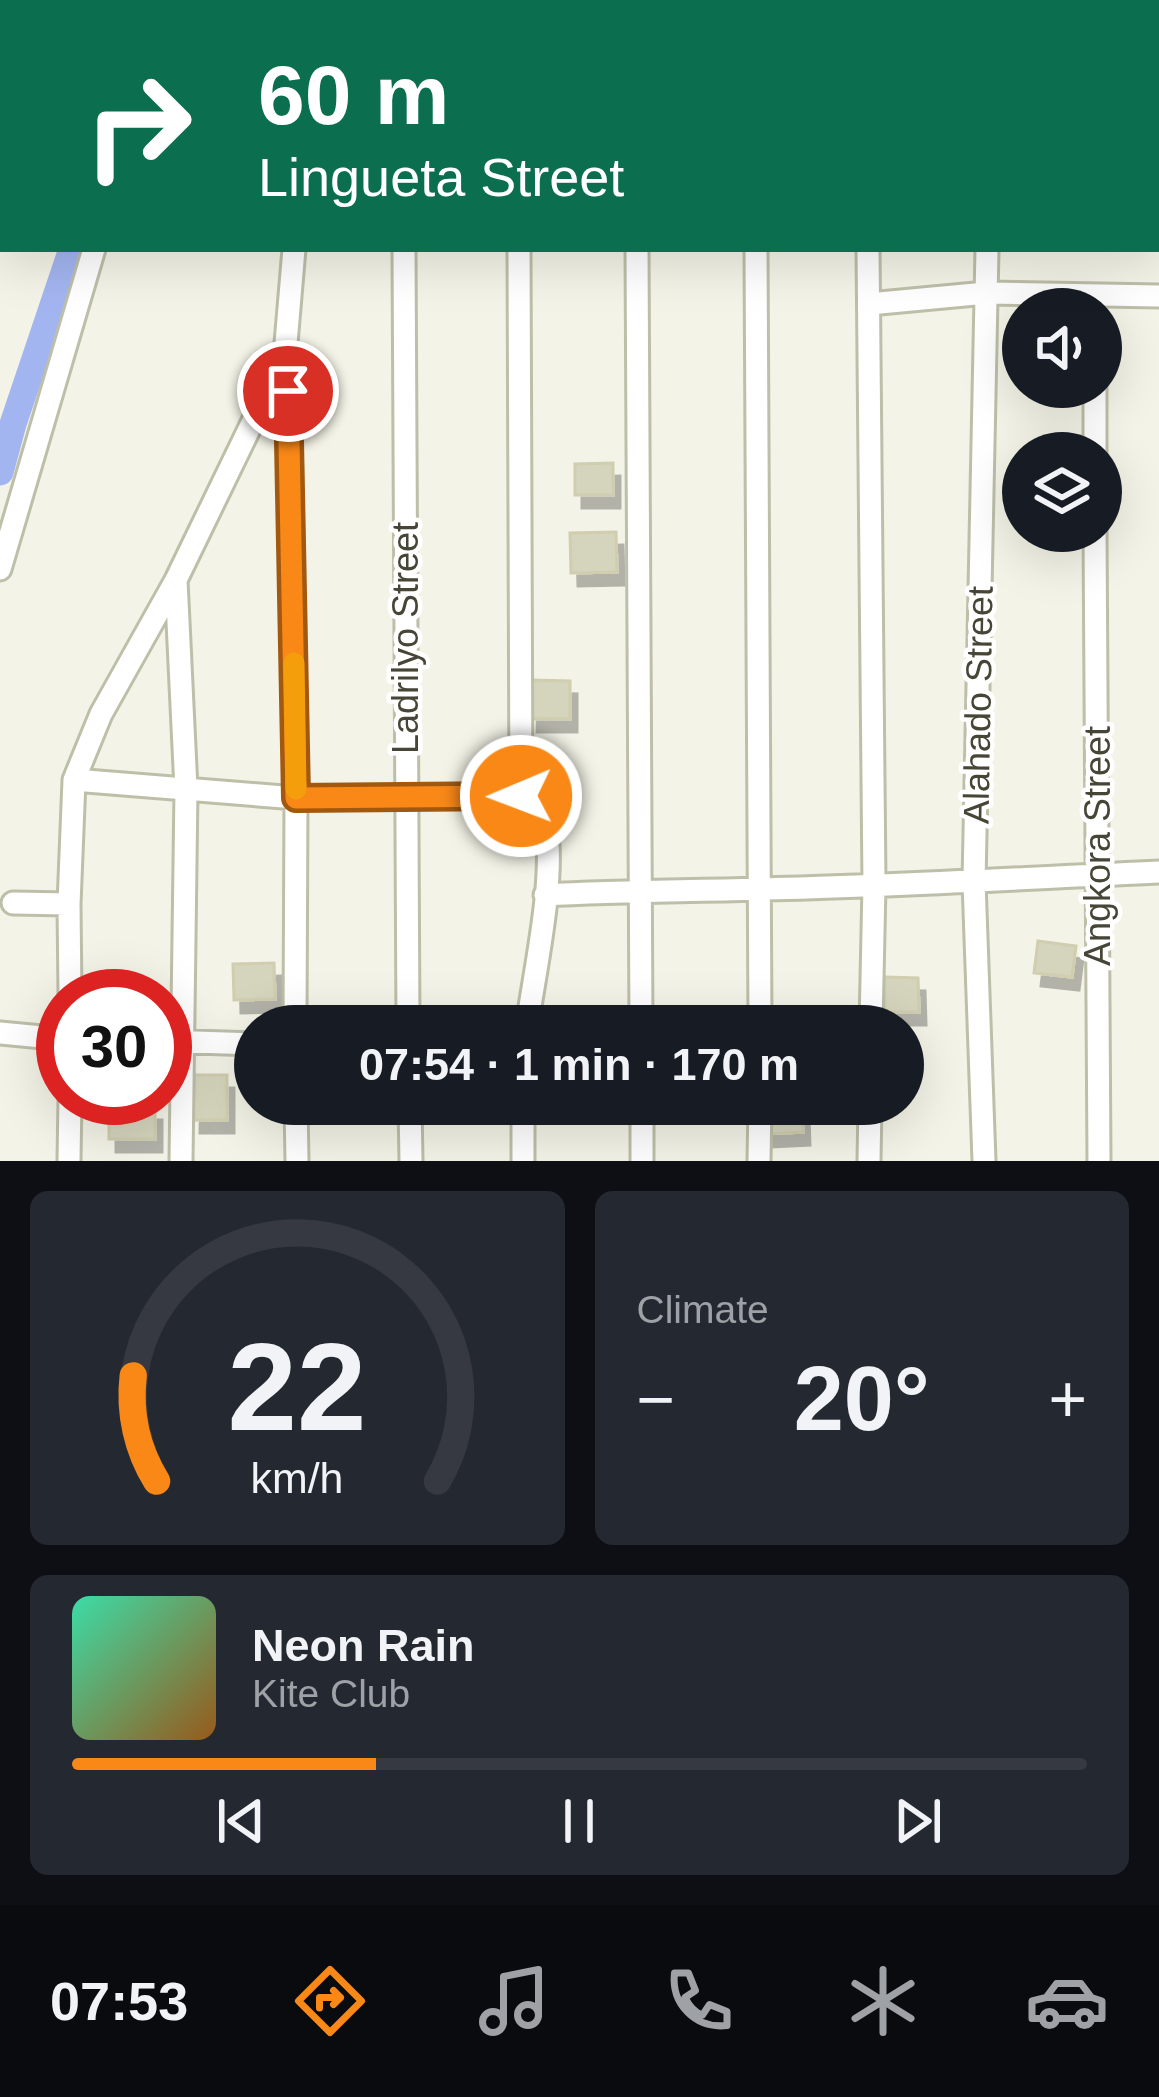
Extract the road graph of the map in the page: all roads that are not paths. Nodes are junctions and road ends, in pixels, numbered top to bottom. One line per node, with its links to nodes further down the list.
1 (93, 252): 16 (street)
2 (294, 252): 14 (street)
3 (404, 252): 21 (street, Ladrilyo Street)
4 (519, 252): 20 (street)
5 (637, 252): 28 (street)
6 (755, 252): 27 (street)
7 (868, 252): 13 (street)
8 (987, 252): 9 (street, Alahado Street)
9 (986, 293): 10 (street); 13 (street); 25 (street, Alahado Street)
10 (1002, 294)
11 (1159, 296): 12 (street)
12 (1122, 299)
13 (869, 304): 26 (street)
14 (285, 355): 17 (street); 22 (street)
15 (1095, 552): 24 (street, Angkora Street)
16 (0, 569)
17 (176, 580): 18 (street); 19 (street)
18 (74, 780): 19 (street); 31 (street)
19 (186, 789): 22 (street); 33 (street)
20 (521, 796): 21 (street); 29 (street)
21 (406, 797): 22 (street); 35 (street, Ladrilyo Street)
22 (296, 798): 34 (street)
23 (1159, 872): 24 (street)
24 (1096, 875): 25 (street); 61 (street, Angkora Street)
25 (974, 882): 26 (street); 60 (street, Alahado Street)
26 (874, 885): 27 (street); 39 (street)
27 (761, 889): 28 (street); 38 (street)
28 (641, 890): 29 (street); 37 (street)
29 (545, 895): 36 (street)
30 (13, 903): 31 (street)
31 (69, 904): 32 (street)
32 (70, 969)
33 (177, 969)
34 (295, 1005)
35 (408, 1005)
36 (530, 1005)
37 (641, 1005)
38 (760, 1005)
39 (872, 1005)
40 (0, 1033): 41 (street)
41 (36, 1037)
42 (192, 1042): 43 (street)
43 (234, 1043)
44 (70, 1125): 52 (street)
45 (179, 1125): 53 (street)
46 (296, 1125): 54 (street)
47 (410, 1125): 55 (street)
48 (523, 1125): 56 (street)
49 (642, 1125): 57 (street)
50 (760, 1125): 58 (street)
51 (870, 1125): 59 (street)
52 (69, 1161)
53 (181, 1161)
54 (297, 1161)
55 (411, 1161)
56 (523, 1161)
57 (642, 1161)
58 (759, 1161)
59 (869, 1161)
60 (983, 1161)
61 (1099, 1161)

